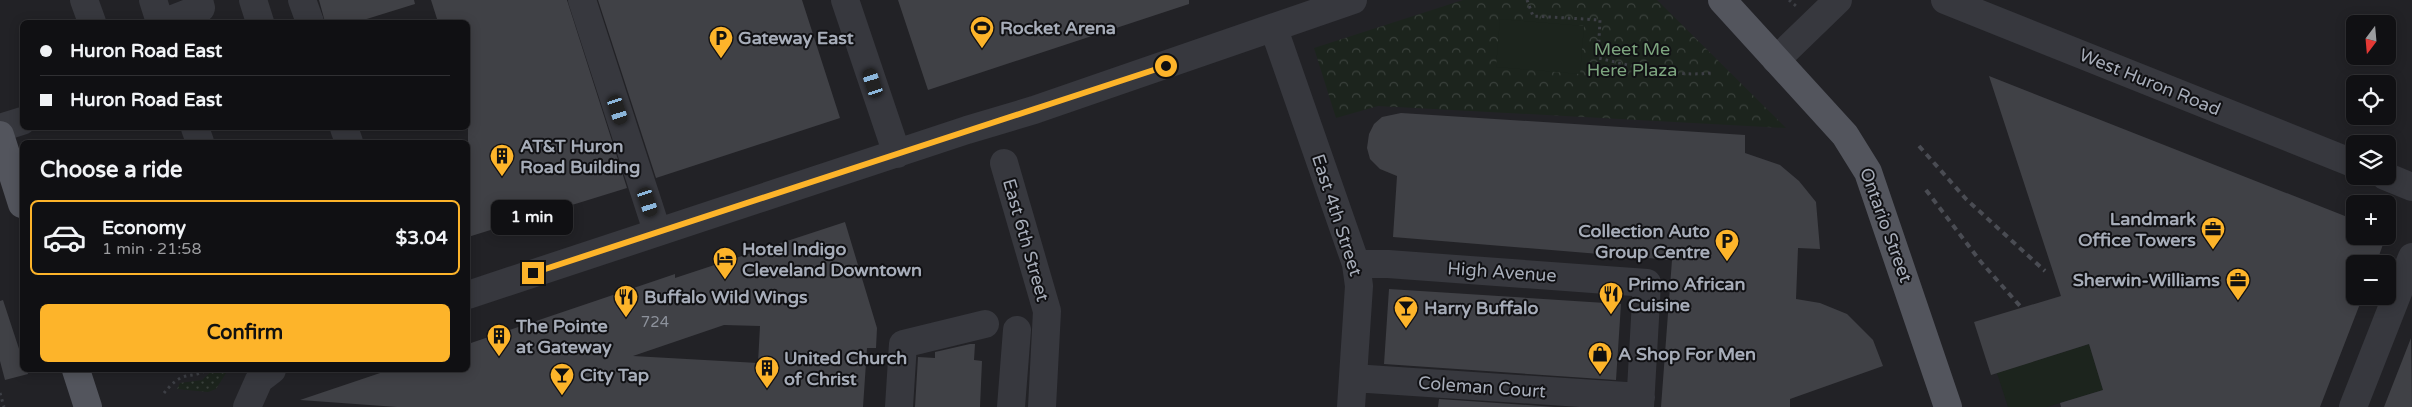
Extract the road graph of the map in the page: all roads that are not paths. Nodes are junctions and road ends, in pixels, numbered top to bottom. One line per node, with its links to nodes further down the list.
1 (84, 0): 12 (street)
2 (153, 0): 13 (street)
3 (253, 0): 15 (street)
4 (302, 0): 16 (street)
5 (582, 0): 28 (street)
6 (845, 0): 22 (street)
7 (1353, 0): 17 (street)
8 (1722, 0): 18 (main road, Ontario Street)
9 (1838, 0): 18 (street)
10 (1945, 0): 23 (street, West Huron Road)
11 (200, 4): 14 (street)
12 (91, 20)
13 (159, 20)
14 (168, 20)
15 (259, 20)
16 (309, 20)
17 (1274, 29): 22 (street); 30 (street, East 4th Street)
18 (1776, 60): 44 (main road, Ontario Street)
19 (20, 122): 20 (street)
20 (0, 128)
21 (0, 135): 27 (main road)
22 (897, 154): 28 (street)
23 (2346, 160)
24 (1004, 163): 42 (street, East 6th Street)
25 (2396, 180): 26 (street)
26 (2412, 187)
27 (20, 198)
28 (657, 231): 31 (street)
29 (2412, 257): 45 (street)
30 (1356, 264): 36 (street, East 4th Street); 37 (street, High Avenue)
31 (470, 293)
32 (985, 324): 40 (street)
33 (1017, 330): 41 (street)
34 (77, 372): 38 (main road)
35 (269, 372): 39 (street)
36 (1353, 378): 37 (street, Coleman Court); 43 (street, East 4th Street)
37 (1640, 402)
38 (88, 407)
39 (247, 407)
40 (899, 407)
41 (1011, 407)
42 (1042, 407)
43 (1351, 407)
44 (1948, 407)
45 (2353, 407)

